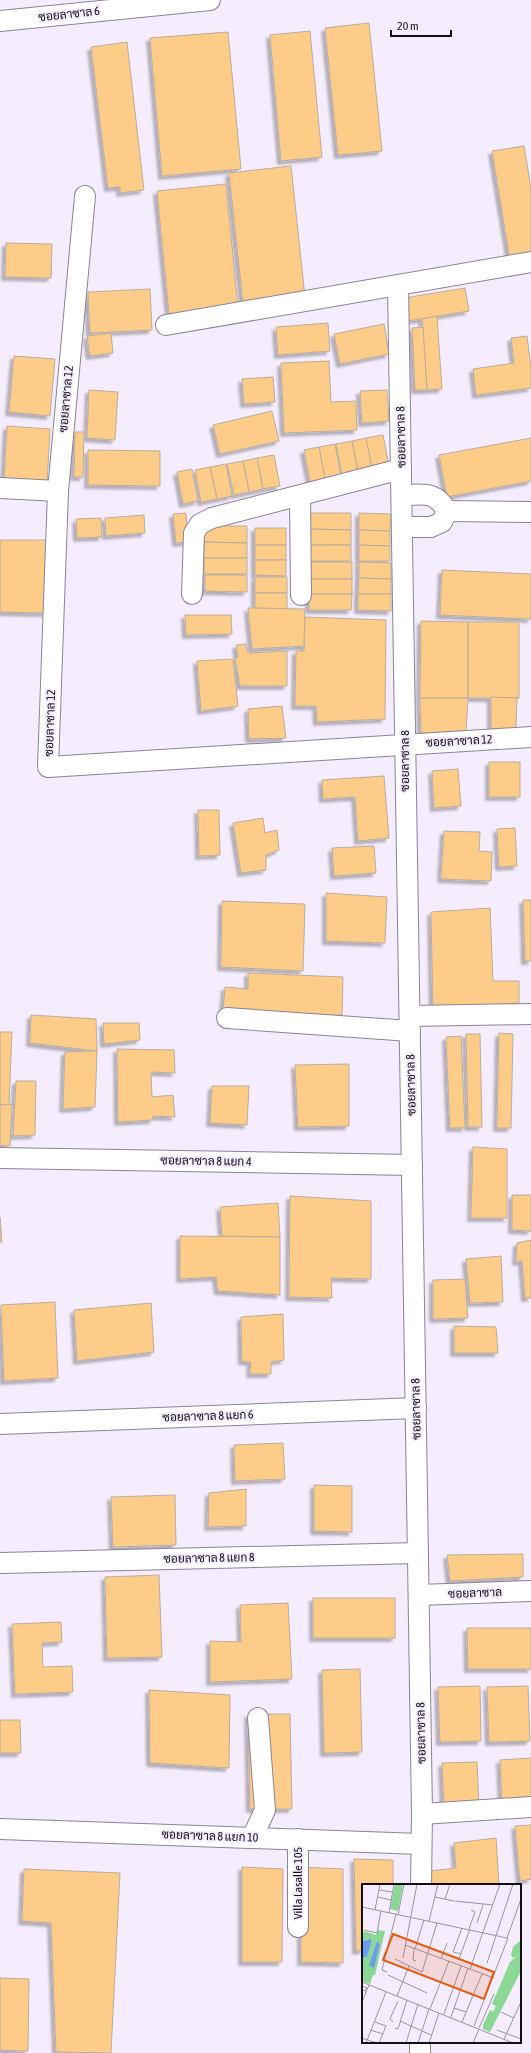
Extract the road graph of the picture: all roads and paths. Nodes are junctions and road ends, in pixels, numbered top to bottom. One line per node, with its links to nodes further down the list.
1 (210, 0): 2 (street, ซอยลาซาล 6)
2 (0, 21)
3 (85, 196): 9 (street, ซอยลาซาล 12)
4 (531, 262): 5 (street)
5 (398, 285): 6 (street); 7 (street, ซอยลาซาล 8)
6 (166, 325)
7 (401, 469): 10 (street, ซอยลาซาล 8); 11 (street)
8 (0, 488): 9 (street)
9 (58, 491): 18 (street, ซอยลาซาล 12)
10 (402, 495): 12 (street); 14 (street, ซอยลาซาล 8)
11 (300, 496): 15 (street); 16 (street)
12 (447, 511): 13 (street); 14 (street)
13 (531, 512)
14 (402, 527): 18 (street, ซอยลาซาล 8)
15 (192, 594)
16 (301, 595)
17 (531, 737): 18 (street, ซอยลาซาล 12)
18 (404, 745): 21 (street, ซอยลาซาล 8)
19 (531, 1014): 21 (street)
20 (227, 1018): 21 (street)
21 (410, 1024): 23 (street, ซอยลาซาล 8)
22 (0, 1158): 23 (street, ซอยลาซาล 8 แยก 4)
23 (412, 1165): 24 (street, ซอยลาซาล 8)
24 (416, 1408): 25 (street, ซอยลาซาล 8 แยก 6); 26 (street, ซอยลาซาล 8)
25 (0, 1424)
26 (418, 1553): 27 (street, ซอยลาซาล 8 แยก 8); 29 (street, ซอยลาซาล 8)
27 (0, 1563)
28 (531, 1591): 29 (street, ซอยลาซาล)
29 (419, 1595): 32 (street, ซอยลาซาล 8)
30 (258, 1718): 34 (street)
31 (531, 1807): 32 (street)
32 (422, 1814): 36 (street, ซอยลาซาล 8)
33 (0, 1829): 34 (street, ซอยลาซาล 8 แยก 10)
34 (252, 1838): 35 (street, ซอยลาซาล 8 แยก 10)
35 (298, 1840): 36 (street, ซอยลาซาล 8 แยก 10); 38 (street, Villa Lasalle 105)
36 (421, 1844): 37 (street, ซอยลาซาล 8)
37 (421, 1884)
38 (298, 1927)

